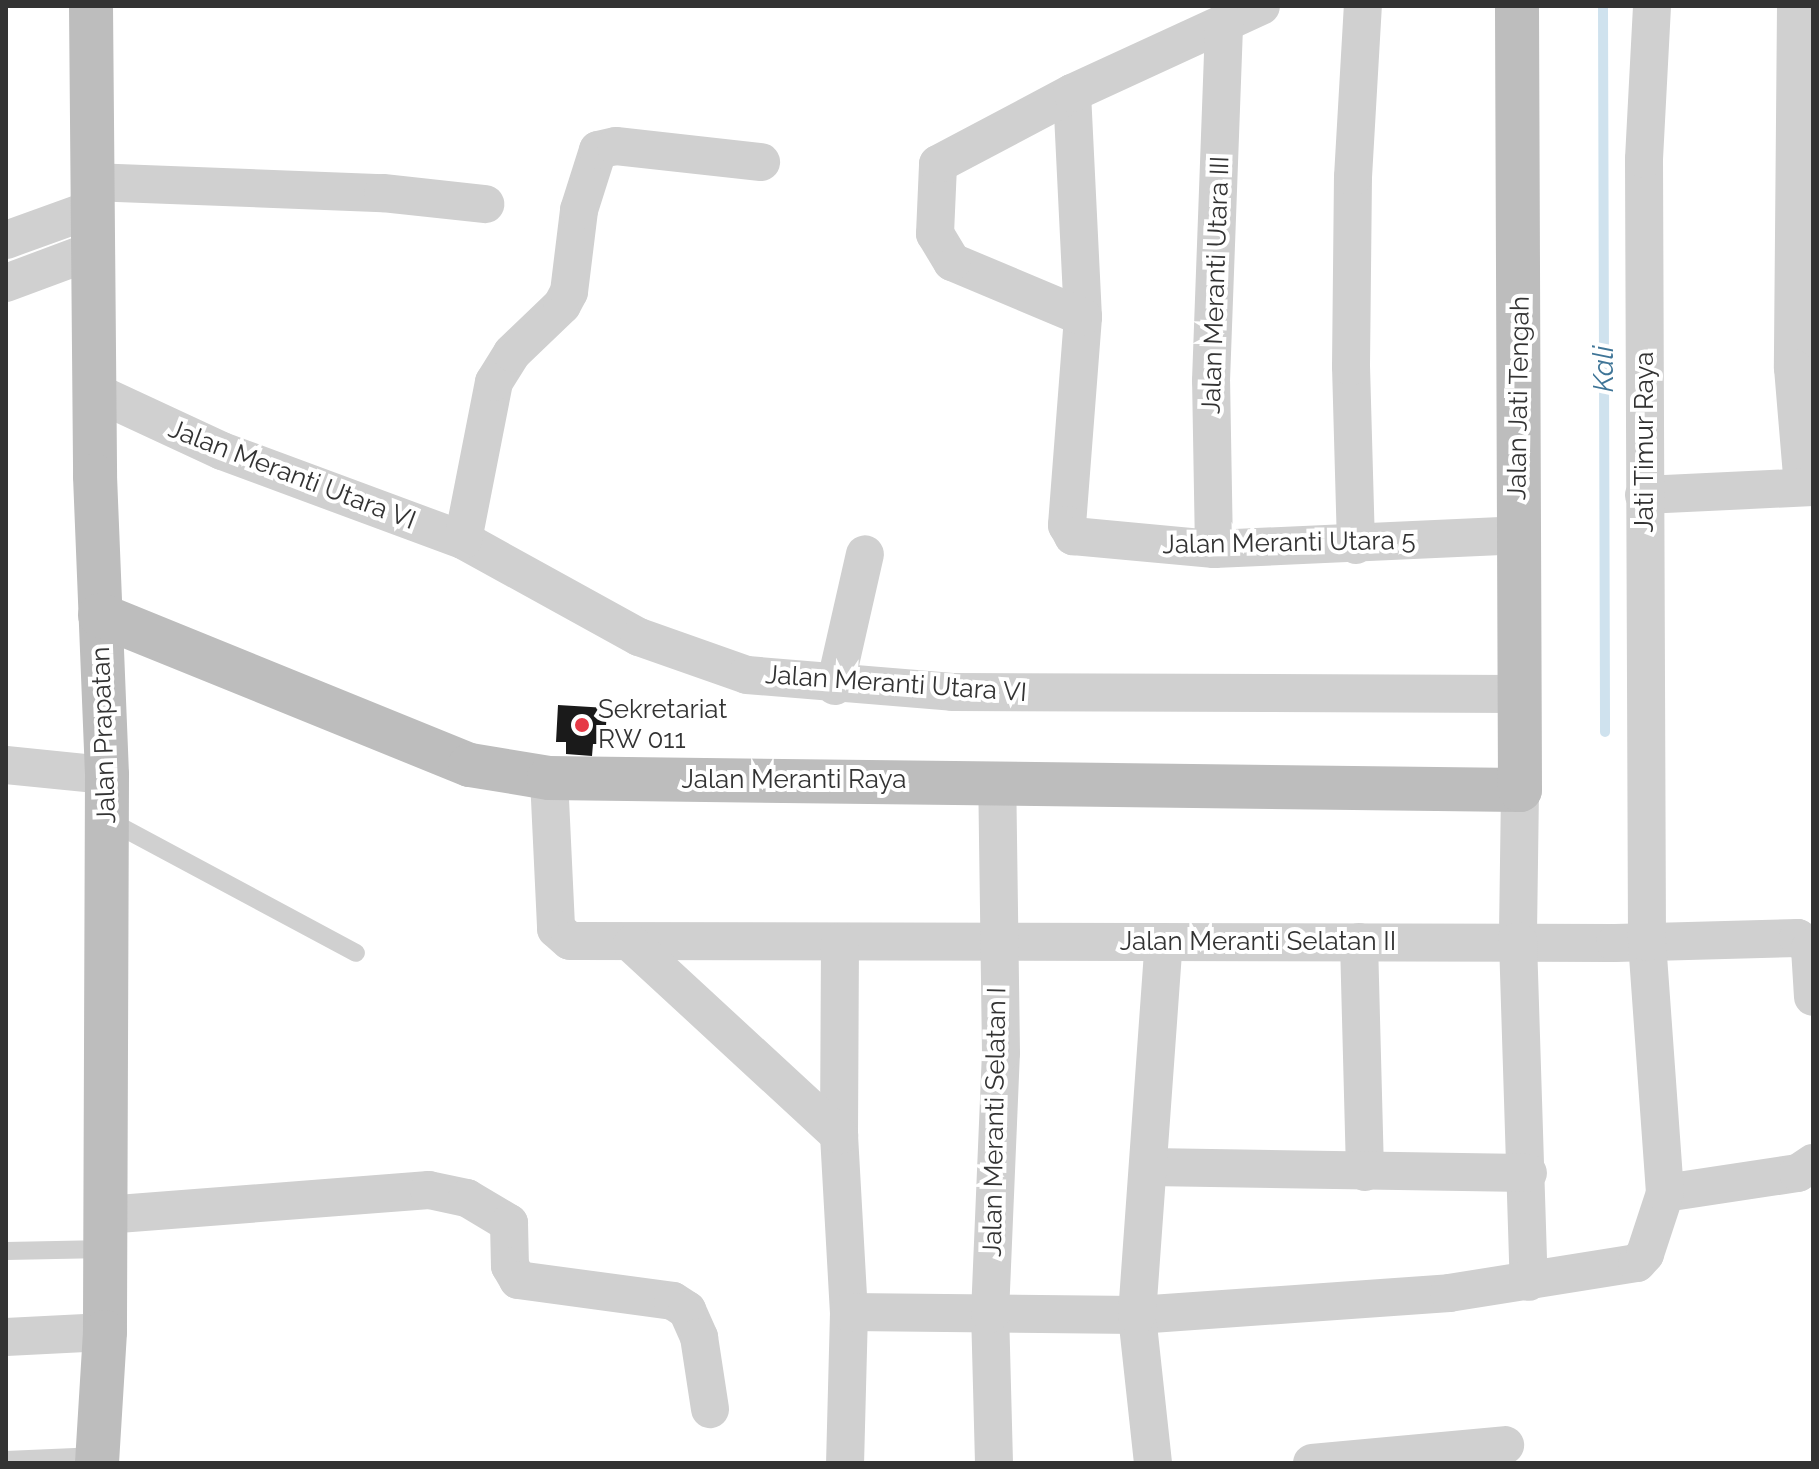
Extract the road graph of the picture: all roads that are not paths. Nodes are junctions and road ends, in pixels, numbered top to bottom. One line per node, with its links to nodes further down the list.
1 (91, 6): 13 (street, Jalan Prapatan)
2 (1261, 6): 7 (street)
3 (1363, 6): 23 (street)
4 (1517, 6): 21 (street, Jalan Jati Tengah)
5 (1652, 6): 20 (street, Jati Timur Raya)
6 (1796, 6): 8 (street)
7 (1224, 22): 9 (street); 24 (street, Jalan Meranti Utara III)
8 (1805, 76): 11 (street)
9 (1072, 93): 16 (street); 16 (street)
10 (761, 162): 22 (street)
11 (1805, 197): 17 (street)
12 (485, 204): 13 (street)
13 (92, 214): 14 (street); 15 (street); 18 (street, Jalan Prapatan)
14 (6, 240)
15 (6, 283)
16 (1083, 317): 24 (street, Jalan Meranti Utara 5)
17 (1803, 368): 19 (street)
18 (95, 392): 22 (street, Jalan Meranti Utara VI); 26 (street, Jalan Prapatan)
19 (1808, 487): 20 (street)
20 (1644, 495): 39 (street, Jati Timur Raya)
21 (1518, 535): 23 (street, Jalan Meranti Utara 5); 28 (street, Jalan Jati Tengah)
22 (463, 540): 27 (street, Jalan Meranti Utara VI)
23 (1356, 545): 24 (street, Jalan Meranti Utara 5)
24 (1214, 549)
25 (865, 554): 27 (street)
26 (100, 615): 30 (street, Jalan Prapatan); 31 (street, Jalan Meranti Raya)
27 (835, 686): 28 (street, Jalan Meranti Utara VI)
28 (1518, 708): 32 (street, Jalan Jati Tengah)
29 (6, 765): 30 (street)
30 (107, 775): 34 (street, Jalan Prapatan)
31 (549, 778): 33 (street, Jalan Meranti Raya); 40 (street, Jalan Meranti Selatan II)
32 (1520, 779): 33 (street, Jalan Meranti Raya); 38 (street)
33 (997, 782): 41 (street, Jalan Meranti Selatan I)
34 (107, 820): 42 (lane); 50 (street, Jalan Prapatan)
35 (840, 942): 40 (street, Jalan Meranti Selatan II); 41 (street, Jalan Meranti Selatan II); 44 (street)
36 (1164, 942): 37 (street, Jalan Meranti Selatan II); 41 (street, Jalan Meranti Selatan II); 46 (street)
37 (1359, 942): 38 (street, Jalan Meranti Selatan II); 47 (street)
38 (1535, 942): 39 (street, Jalan Meranti Selatan II); 48 (street)
39 (1631, 943): 43 (street, Jalan Meranti Selatan II); 49 (street, Jati Timur Raya)
40 (632, 944): 44 (street)
41 (998, 944): 54 (street, Jalan Meranti Selatan I)
42 (356, 953)
43 (1813, 997)
44 (839, 1135): 53 (street)
45 (1813, 1163): 49 (street)
46 (1150, 1167): 47 (street); 55 (street)
47 (1365, 1172): 48 (street)
48 (1528, 1173): 52 (street)
49 (1665, 1193): 52 (street)
50 (106, 1232): 51 (lane); 56 (street, Jalan Prapatan); 58 (street)
51 (6, 1251)
52 (1529, 1282): 55 (street)
53 (849, 1312): 54 (street); 62 (street)
54 (990, 1314): 55 (street); 63 (street, Jalan Meranti Selatan I)
55 (1137, 1315): 64 (street)
56 (105, 1332): 57 (street); 60 (street, Jalan Prapatan)
57 (6, 1337)
58 (710, 1409)
59 (1505, 1445): 65 (street)
60 (98, 1459): 61 (lane)
61 (6, 1460)
62 (845, 1463)
63 (994, 1463)
64 (1153, 1463)
65 (1312, 1463)

